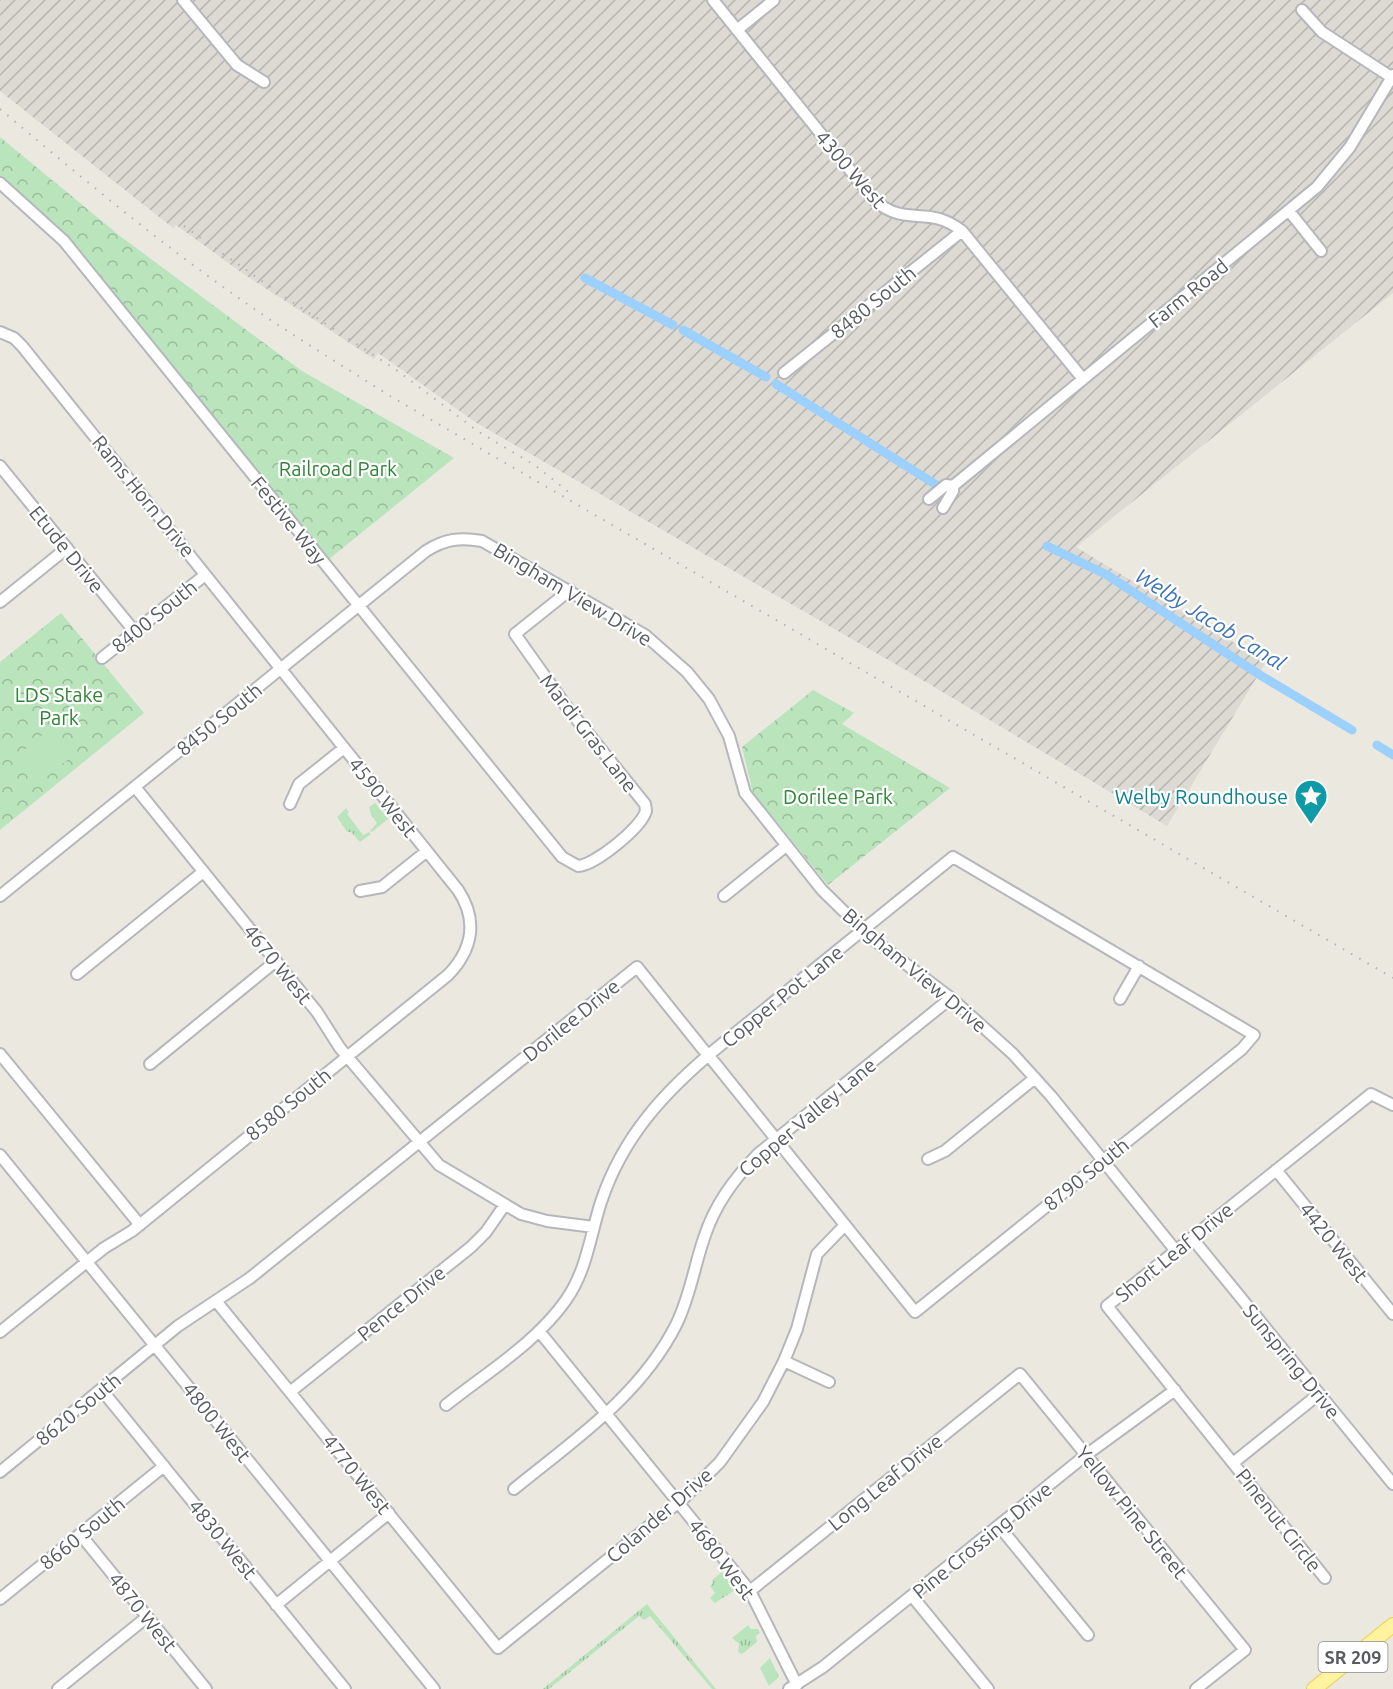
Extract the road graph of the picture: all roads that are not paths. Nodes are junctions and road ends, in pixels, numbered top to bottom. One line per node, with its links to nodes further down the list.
1 (183, 0): 7 (street)
2 (713, 0): 5 (street, 4300 West)
3 (774, 0): 5 (street)
4 (1302, 10): 6 (street)
5 (737, 30): 10 (street, 4300 West)
6 (1392, 76): 9 (street, Farm Road)
7 (264, 82)
8 (0, 183): 24 (street, Festive Way)
9 (1289, 211): 11 (street); 14 (street, Farm Road)
10 (962, 231): 13 (street, 8480 South); 14 (street, 4300 West)
11 (1321, 251)
12 (0, 332): 21 (street, Rams Horn Drive)
13 (784, 373)
14 (1083, 379): 16 (street, Farm Road)
15 (0, 466): 20 (street, Etude Drive)
16 (954, 485): 17 (street, Farm Road); 18 (street)
17 (929, 499)
18 (943, 508)
19 (438, 543): 22 (street, Bingham View Drive); 24 (street, 8450 South)
20 (67, 548): 23 (street); 25 (street, Etude Drive)
21 (205, 575): 25 (street, 8400 South); 27 (street, Rams Horn Drive)
22 (570, 590): 31 (street, Bingham View Drive); 33 (street, Mardi Gras Lane)
23 (0, 602)
24 (359, 606): 27 (street, 8450 South); 33 (street, Festive Way)
25 (135, 632): 26 (street, 8400 South)
26 (102, 658)
27 (280, 669): 28 (street, 4590 West); 29 (street, 8450 South)
28 (344, 748): 30 (street); 32 (street, 4590 West)
29 (135, 787): 34 (street, 4670 West); 36 (street, 8450 South)
30 (290, 804)
31 (786, 846): 37 (street); 39 (street, Bingham View Drive)
32 (427, 851): 35 (street); 38 (street, 4590 West)
33 (572, 865)
34 (203, 872): 40 (street, 4670 West); 42 (street)
35 (360, 891)
36 (0, 896)
37 (724, 896)
38 (472, 931): 48 (street, 8580 South)
39 (863, 931): 41 (street, Copper Pot Lane); 43 (street, Bingham View Drive); 47 (street, Copper Pot Lane)
40 (276, 961): 48 (street, 4670 West); 49 (street)
41 (1139, 966): 44 (street); 45 (street, Copper Pot Lane)
42 (77, 974)
43 (951, 998): 50 (street, Bingham View Drive); 52 (street, Copper Valley Lane)
44 (1120, 999)
45 (1254, 1035): 56 (street, 8790 South)
46 (0, 1054): 59 (street)
47 (708, 1055): 52 (street, Dorilee Drive); 53 (street, Dorilee Drive); 61 (street, Copper Pot Lane)
48 (346, 1056): 53 (street, 4670 West); 59 (street, 8580 South)
49 (150, 1064)
50 (1035, 1078): 55 (street); 56 (street, Bingham View Drive)
51 (1393, 1105): 57 (street, Short Leaf Drive)
52 (776, 1139): 60 (street, Dorilee Drive); 79 (street, Copper Valley Lane)
53 (418, 1143): 58 (street, 4670 West); 65 (street, Dorilee Drive)
54 (0, 1155): 64 (street, 4800 West)
55 (928, 1159)
56 (1103, 1161): 63 (street, Bingham View Drive); 66 (street, 8790 South)
57 (1276, 1170): 62 (street, Short Leaf Drive); 67 (street, 4420 West)
58 (504, 1206): 61 (street, 4670 West); 76 (street, Pence Drive)
59 (140, 1225): 64 (street, 8580 South)
60 (845, 1225): 66 (street, Dorilee Drive); 71 (street, Colander Drive)
61 (594, 1227): 68 (street, Copper Pot Lane)
62 (1192, 1238): 63 (street, Short Leaf Drive); 77 (street, Sunspring Drive)
63 (1176, 1251): 75 (street, Short Leaf Drive)
64 (87, 1262): 69 (street, 8580 South); 70 (street, 4800 West)
65 (216, 1301): 70 (street, Dorilee Drive); 76 (street, 4770 West)
66 (915, 1312)
67 (1393, 1314)
68 (538, 1331): 78 (street, Copper Pot Lane); 79 (street, 4680 West)
69 (0, 1332)
70 (155, 1346): 74 (street, 8620 South); 90 (street, 4800 West)
71 (784, 1361): 73 (street); 86 (street, Colander Drive)
72 (1020, 1374): 80 (street, Yellow Pine Street); 92 (street, Long Leaf Drive)
73 (829, 1382)
74 (101, 1389): 82 (street, 4830 West); 83 (street, 8620 South)
75 (1175, 1390): 80 (street, Pine Crossing Drive); 81 (street, Short Leaf Drive)
76 (290, 1392): 87 (street, 4770 West)
77 (1319, 1394): 81 (street); 84 (street, Sunspring Drive)
78 (446, 1405)
79 (607, 1414): 85 (street, Copper Valley Lane); 86 (street, 4680 West)
80 (1086, 1455): 88 (street, Pine Crossing Drive); 106 (street, Yellow Pine Street)
81 (1233, 1463): 91 (street, Pinenut Circle)
82 (164, 1466): 89 (street, 8660 South); 95 (street, 4830 West)
83 (0, 1472)
84 (1393, 1484)
85 (514, 1489)
86 (678, 1503): 92 (street, 4680 West); 99 (street, Colander Drive)
87 (389, 1513): 90 (street); 99 (street, 4770 West)
88 (999, 1526): 93 (street, Pine Crossing Drive); 98 (street)
89 (80, 1534): 94 (street, 8660 South); 96 (street, 4870 West)
90 (330, 1561): 95 (street); 104 (street, 4800 West)
91 (1324, 1578)
92 (750, 1591): 100 (street, 4680 West)
93 (912, 1596): 100 (street, Pine Crossing Drive); 105 (street)
94 (0, 1599)
95 (276, 1605): 103 (street, 4830 West)
96 (147, 1617): 101 (street); 102 (street, 4870 West)
97 (1393, 1626): 107 (main road, SR 209)
98 (1088, 1635)
99 (498, 1648)
100 (793, 1687)
101 (58, 1689)
102 (206, 1689)
103 (345, 1689)
104 (434, 1689)
105 (988, 1689)
106 (1196, 1689)
107 (1314, 1689)

